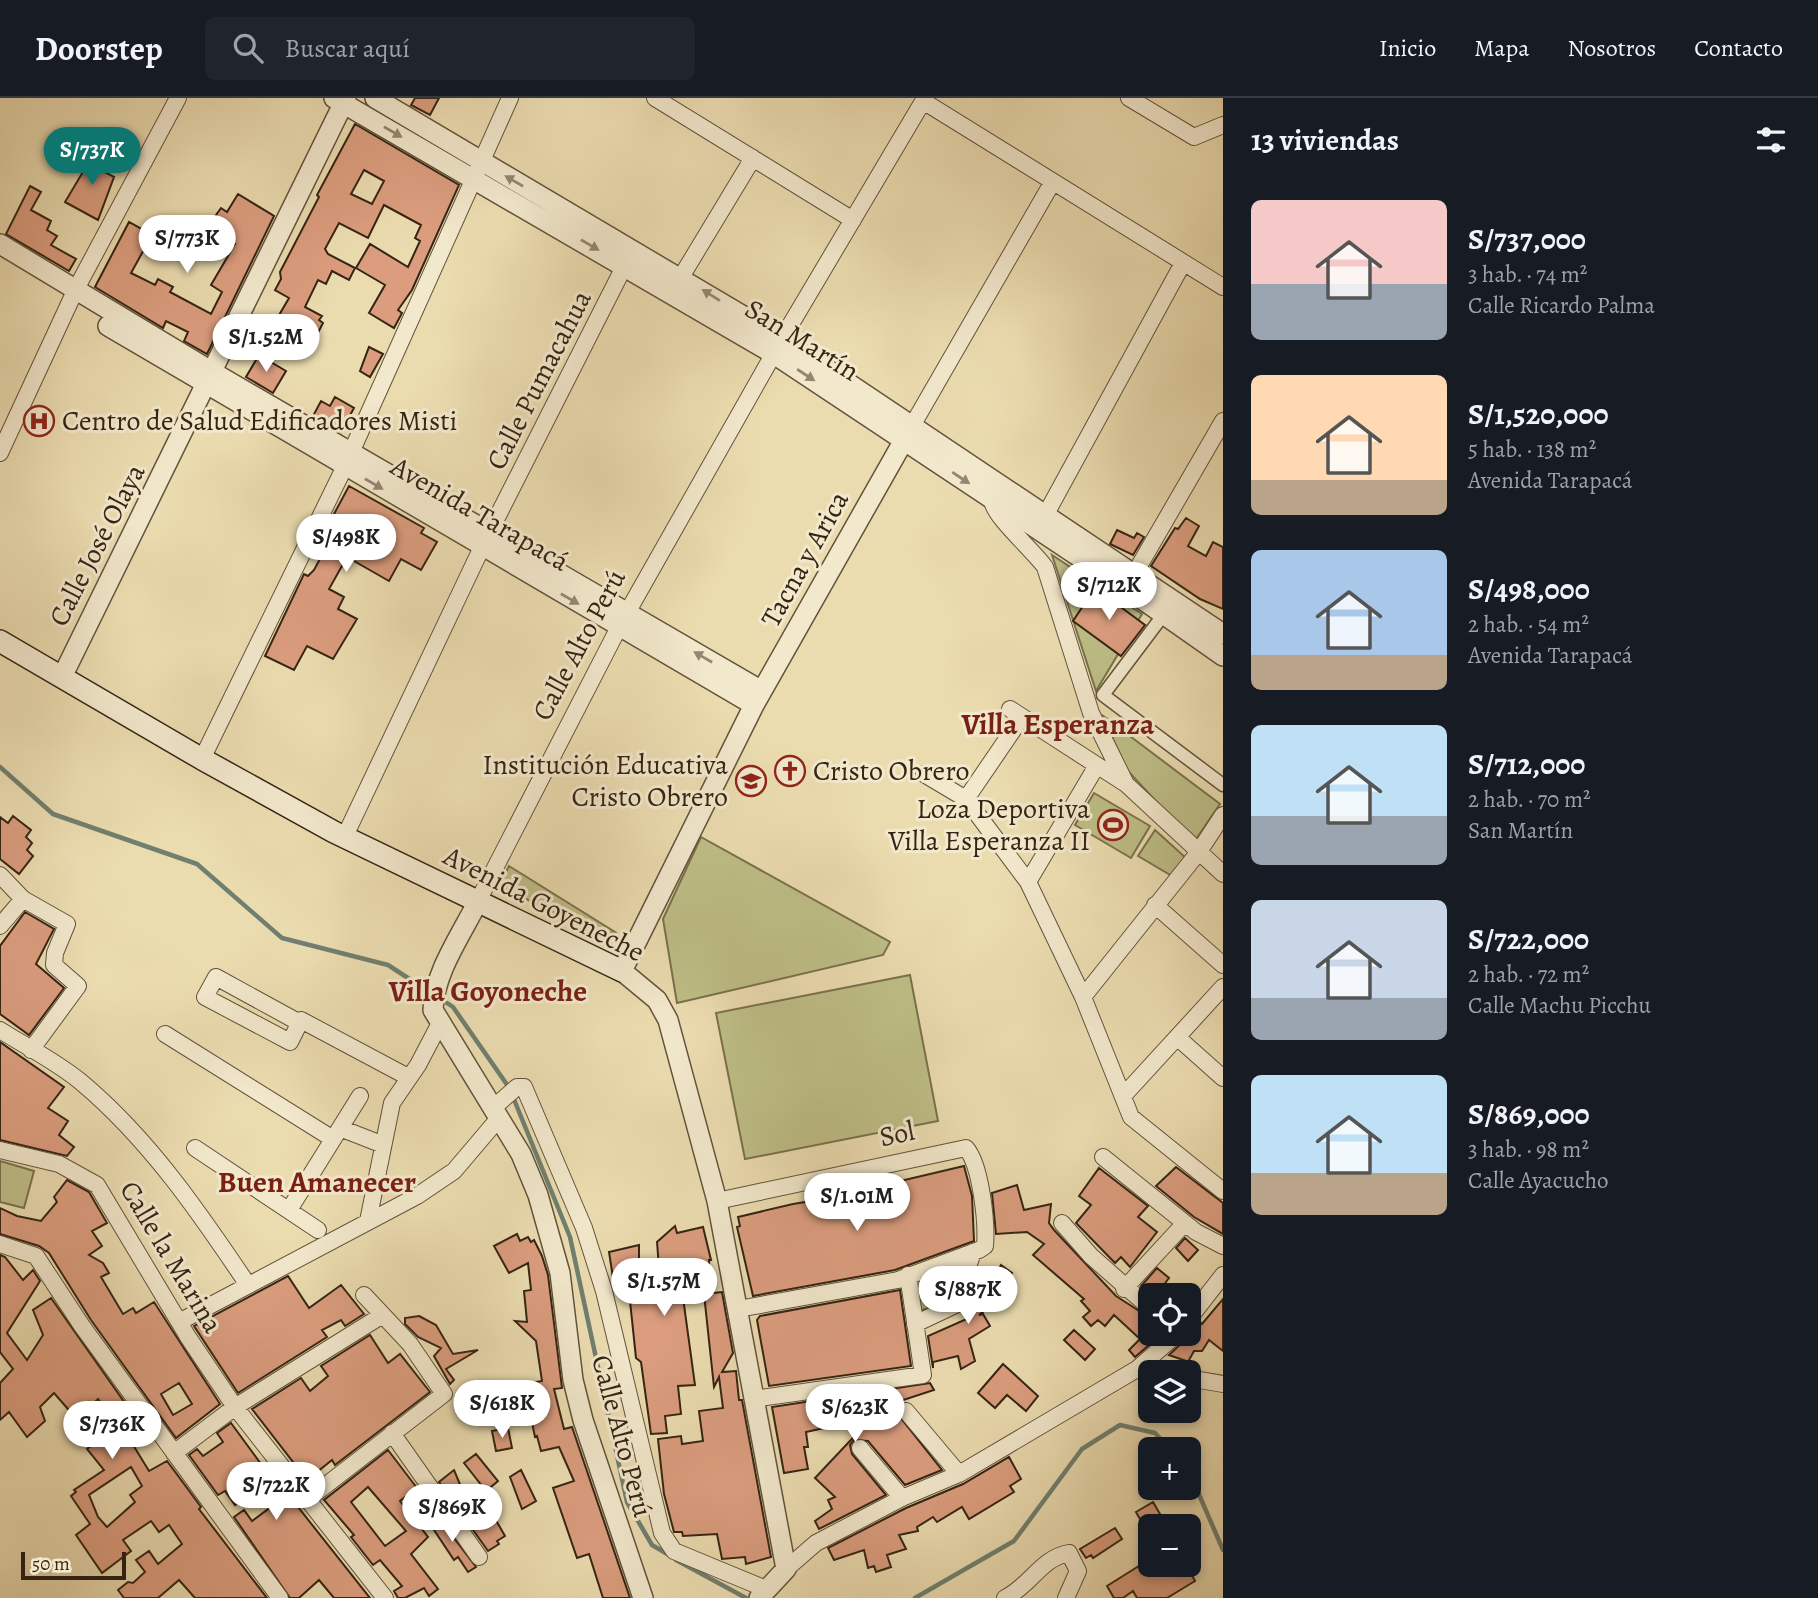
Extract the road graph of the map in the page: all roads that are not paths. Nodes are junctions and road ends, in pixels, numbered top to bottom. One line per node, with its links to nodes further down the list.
1 (178, 98): 19 (street)
2 (375, 98): 10 (street, San Martín)
3 (510, 98): 10 (street)
4 (655, 98): 9 (street)
5 (1129, 98): 8 (street)
6 (341, 100): 10 (street, San Martín, one-way to 10); 21 (street, Calle José Olaya)
7 (924, 100): 11 (street); 12 (street, Calle Alto Perú)
8 (1223, 125)
9 (753, 158): 12 (street); 17 (street)
10 (477, 170): 14 (street, San Martín); 25 (street)
11 (1052, 183): 16 (street); 23 (street, Tacna y Arica)
12 (853, 220): 20 (street, Calle Alto Perú)
13 (0, 244): 19 (street, Avenida Tarapacá)
14 (630, 257): 17 (street, San Martín); 28 (street, Calle Pumacahua)
15 (0, 260): 19 (street, Avenida Tarapacá)
16 (1183, 263): 18 (street); 27 (street)
17 (677, 284): 20 (street, San Martín)
18 (1223, 287)
19 (73, 297): 21 (street, Avenida Tarapacá); 24 (street)
20 (778, 346): 23 (street, San Martín); 31 (street, Calle Alto Perú)
21 (210, 380): 25 (street, Avenida Tarapacá); 34 (street, Calle José Olaya)
22 (1223, 421): 29 (street)
23 (908, 433): 26 (street, San Martín); 35 (street, Tacna y Arica)
24 (0, 453)
25 (348, 460): 28 (street, Avenida Tarapacá); 36 (street)
26 (996, 492): 27 (street, San Martín); 39 (street)
27 (1041, 522): 29 (street, San Martín)
28 (486, 540): 31 (street, Avenida Tarapacá); 43 (street, Calle Pumacahua)
29 (1131, 581): 30 (street, San Martín); 32 (street, San Martín)
30 (1164, 614): 32 (street, San Martín); 40 (street)
31 (623, 620): 35 (street, Avenida Tarapacá); 49 (street, Calle Alto Perú)
32 (1220, 640)
33 (0, 641): 34 (main road, Avenida Goyeneche)
34 (62, 677): 36 (main road, Avenida Goyeneche)
35 (758, 698): 53 (street, Tacna y Arica)
36 (202, 759): 43 (main road, Avenida Goyeneche)
37 (1096, 767): 39 (street); 41 (street); 47 (street)
38 (924, 775): 41 (street)
39 (1126, 784): 44 (street)
40 (1223, 786)
41 (966, 799): 47 (street)
42 (1223, 815): 44 (street)
43 (345, 836): 49 (main road, Avenida Goyeneche)
44 (1198, 853): 46 (street); 50 (street)
45 (0, 874): 48 (street)
46 (1223, 874)
47 (1028, 882): 55 (street)
48 (23, 899): 51 (street); 61 (street)
49 (478, 901): 53 (main road, Avenida Goyeneche); 56 (street, Calle Alto Perú)
50 (1155, 905): 52 (street); 55 (street)
51 (0, 926)
52 (1223, 965)
53 (622, 971): 73 (street, Avenida Goyeneche)
54 (1223, 987): 60 (street)
55 (1083, 997): 64 (street)
56 (437, 1016): 62 (street); 66 (street, Calle Alto Perú)
57 (300, 1023): 57 (street); 62 (street)
58 (0, 1030): 61 (street)
59 (165, 1034): 67 (street)
60 (1177, 1037): 63 (street); 64 (street)
61 (31, 1050): 84 (street)
62 (408, 1077): 68 (street)
63 (1223, 1078)
64 (1124, 1095): 72 (street)
65 (360, 1096): 67 (street)
66 (503, 1102): 75 (street); 110 (street); 113 (street, Calle Alto Perú)
67 (336, 1134): 68 (street); 74 (street)
68 (382, 1144): 75 (street)
69 (195, 1148): 74 (street)
70 (0, 1150): 91 (street, Calle la Marina)
71 (1103, 1157): 77 (street)
72 (1223, 1191)
73 (717, 1200): 81 (street, Sol); 89 (street, Avenida Goyeneche)
74 (289, 1210): 78 (street)
75 (368, 1221): 84 (street)
76 (1062, 1223): 85 (street)
77 (1185, 1223): 80 (street); 85 (street)
78 (318, 1230)
79 (0, 1244): 102 (street)
80 (1223, 1246)
81 (973, 1252): 82 (street); 92 (street)
82 (908, 1275): 89 (street); 92 (street)
83 (1223, 1275): 88 (street)
84 (248, 1285): 91 (street)
85 (1124, 1289): 87 (street)
86 (364, 1295): 90 (street)
87 (1138, 1299)
88 (1201, 1303)
89 (738, 1309): 97 (street, Avenida Goyeneche)
90 (380, 1316): 98 (street); 100 (street)
91 (179, 1322): 98 (street, Calle la Marina)
92 (915, 1324): 97 (street)
93 (1162, 1346): 94 (street)
94 (1137, 1369): 103 (street)
95 (1201, 1380): 96 (street)
96 (1223, 1384)
97 (753, 1399): 106 (street, Avenida Goyeneche)
98 (235, 1407): 102 (street); 105 (street, Calle la Marina)
99 (906, 1411): 103 (street)
100 (392, 1433): 105 (street); 108 (street)
101 (860, 1448): 104 (street)
102 (174, 1453): 111 (street)
103 (959, 1474): 104 (street)
104 (902, 1498): 107 (street)
105 (308, 1499): 112 (street, Calle la Marina)
106 (780, 1535): 107 (street); 109 (street, Avenida Goyeneche)
107 (810, 1547): 109 (street)
108 (479, 1557)
109 (786, 1569): 110 (street)
110 (761, 1595)
111 (280, 1598)
112 (385, 1598)
113 (643, 1598)
114 (1005, 1598): 115 (street)
115 (1066, 1598)

